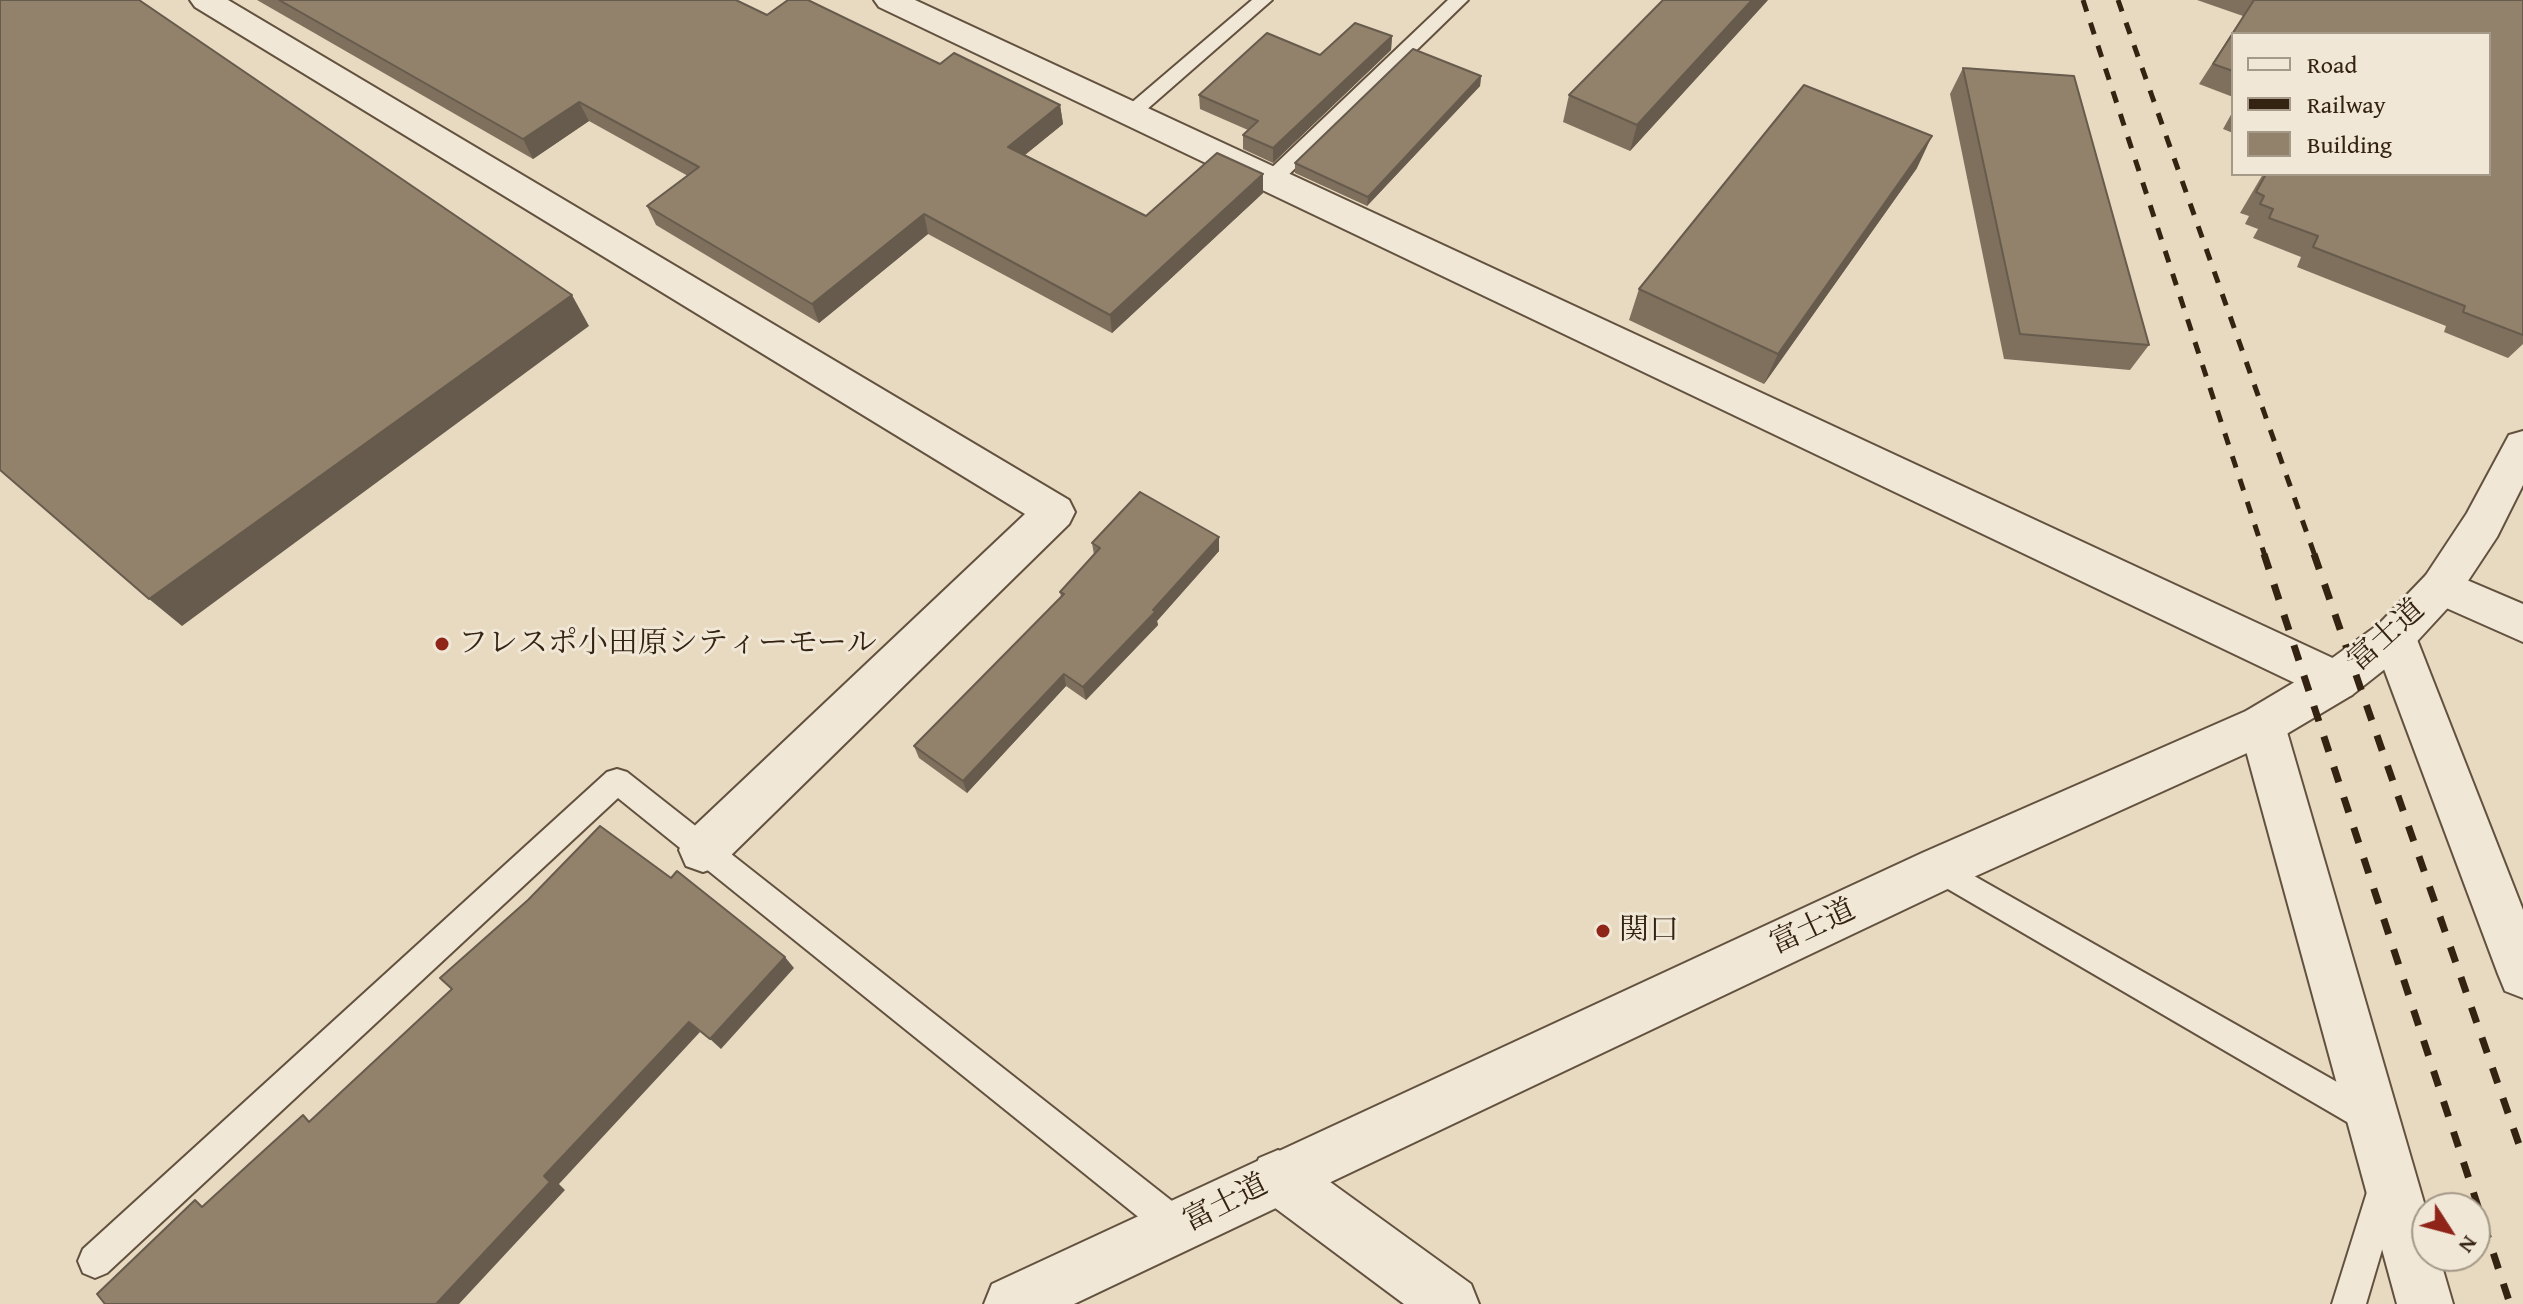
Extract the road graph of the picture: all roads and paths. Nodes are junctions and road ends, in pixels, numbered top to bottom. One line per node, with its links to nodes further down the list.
1 (206, 0): 13 (street)
2 (890, 0): 5 (street)
3 (1263, 0): 5 (lane)
4 (1459, 0): 6 (lane)
5 (1130, 114): 6 (street)
6 (1271, 180): 11 (street)
7 (2523, 446): 8 (street, 富士道)
8 (2441, 587): 9 (street); 10 (street, 富士道)
9 (2523, 624)
10 (2394, 637): 11 (street, 富士道); 15 (street)
11 (2336, 681): 12 (street, 富士道)
12 (2262, 725): 14 (street, 富士道); 16 (street)
13 (703, 850): 19 (lane); 20 (lane)
14 (1939, 869): 16 (lane); 18 (street, 富士道)
15 (2523, 974)
16 (2373, 1119): 17 (street)
17 (2389, 1174): 23 (lane); 24 (street)
18 (1278, 1177): 19 (street, 富士道); 22 (street)
19 (1179, 1228): 21 (street, 富士道)
20 (95, 1261)
21 (1012, 1304)
22 (1451, 1304)
23 (2349, 1304)
24 (2425, 1304)

